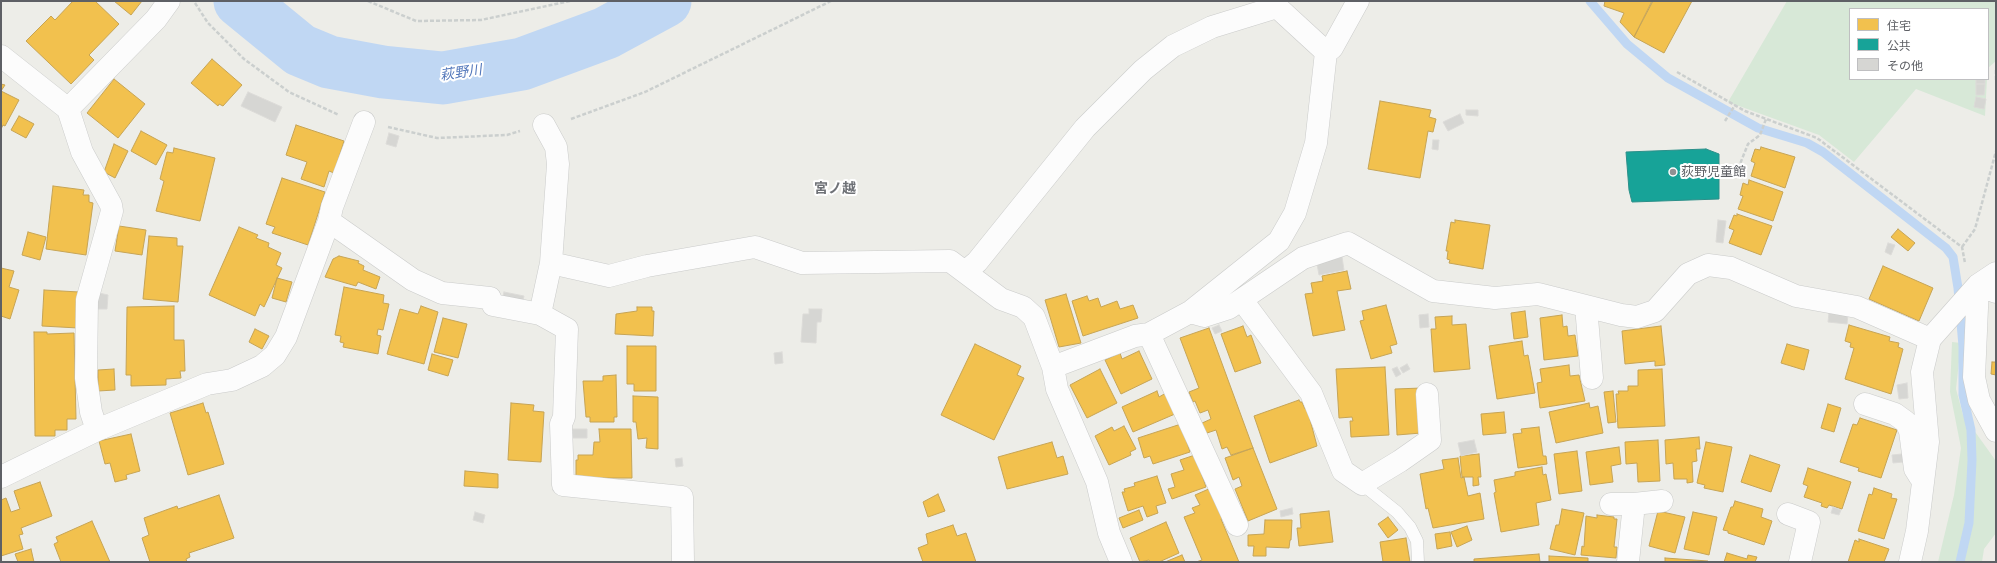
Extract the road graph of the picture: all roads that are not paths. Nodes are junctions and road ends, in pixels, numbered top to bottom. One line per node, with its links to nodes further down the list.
1 (169, 1): 5 (street)
2 (1358, 1): 3 (street)
3 (1326, 52): 10 (street); 15 (street)
4 (1, 56): 5 (street)
5 (68, 109): 23 (street)
6 (364, 122): 8 (street)
7 (544, 125): 9 (street)
8 (329, 221): 16 (street); 23 (street)
9 (551, 263): 10 (street); 16 (street)
10 (966, 271): 19 (street)
11 (1996, 273): 12 (street)
12 (1977, 293): 18 (street); 24 (street)
13 (1242, 300): 14 (street); 15 (street); 27 (street)
14 (1586, 306): 18 (street); 20 (street)
15 (1190, 312): 17 (street)
16 (540, 314): 33 (street)
17 (1149, 334): 19 (street); 32 (street)
18 (1931, 338): 26 (street)
19 (1053, 367): 34 (street)
20 (1592, 378)
21 (1427, 394): 27 (street)
22 (1865, 404): 26 (street)
23 (97, 430): 25 (street)
24 (1996, 431)
25 (1, 477)
26 (1923, 481): 38 (street)
27 (1362, 484): 35 (lane)
28 (1662, 502): 30 (street)
29 (1611, 504): 30 (street)
30 (1634, 504): 36 (street)
31 (1788, 514): 37 (street)
32 (1237, 525)
33 (684, 562)
34 (1121, 562)
35 (1418, 562)
36 (1628, 562)
37 (1800, 562)
38 (1910, 562)

